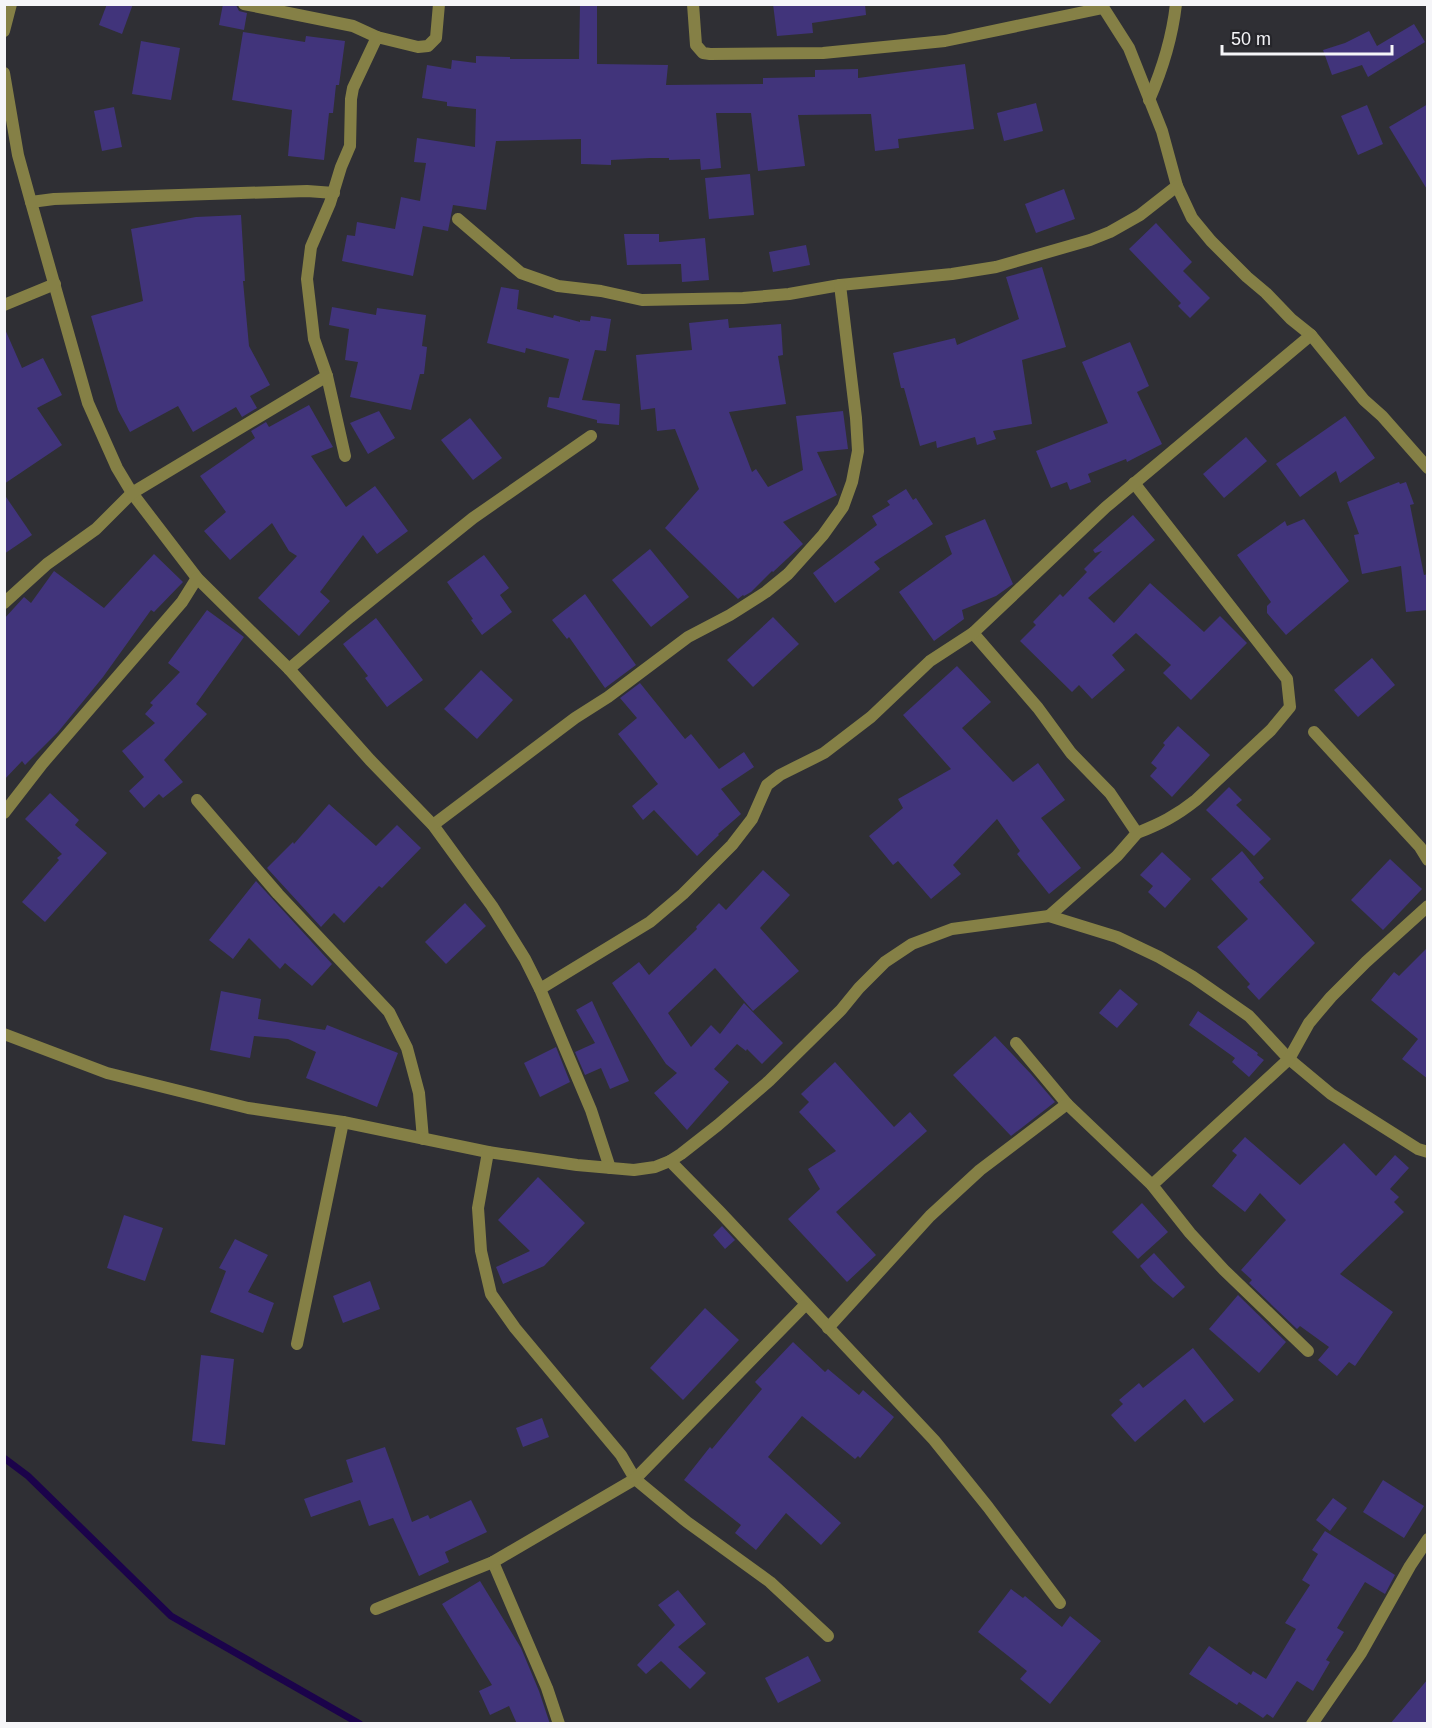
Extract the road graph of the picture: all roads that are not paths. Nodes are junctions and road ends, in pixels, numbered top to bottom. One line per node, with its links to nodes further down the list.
1 (10, 4): 7 (street)
2 (439, 4): 8 (street)
3 (693, 4): 6 (street)
4 (1176, 4): 10 (street)
5 (247, 5): 8 (street)
6 (1102, 6): 10 (street)
7 (4, 31)
8 (377, 37): 12 (street)
9 (4, 73): 13 (street)
10 (1149, 100): 11 (street)
11 (1177, 186): 16 (street); 18 (street)
12 (334, 193): 13 (street); 19 (street)
13 (31, 202): 15 (street)
14 (458, 219): 16 (street)
15 (55, 284): 17 (street); 24 (street)
16 (840, 285): 32 (street)
17 (4, 305)
18 (1311, 335): 22 (street); 23 (street)
19 (327, 376): 21 (street); 24 (street)
20 (591, 436): 28 (street)
21 (345, 456)
22 (1428, 468)
23 (1134, 483): 27 (street); 33 (street)
24 (132, 493): 25 (street); 26 (street)
25 (197, 578): 28 (street); 31 (street)
26 (4, 603)
27 (973, 633): 33 (street); 38 (street)
28 (289, 669): 32 (street)
29 (1314, 732): 34 (street)
30 (197, 800): 44 (street)
31 (4, 813)
32 (434, 825): 38 (street)
33 (1137, 833): 37 (street)
34 (1424, 844): 35 (street)
35 (1428, 860)
36 (1428, 906): 41 (street)
37 (1049, 916): 41 (street); 47 (street)
38 (540, 989): 48 (street)
39 (4, 1034): 43 (street)
40 (1016, 1043): 42 (street)
41 (1289, 1059): 46 (street); 49 (street)
42 (1067, 1104): 49 (street); 51 (street)
43 (342, 1122): 44 (street); 52 (street)
44 (423, 1139): 45 (street)
45 (488, 1152): 48 (street); 54 (street)
46 (1428, 1152)
47 (670, 1161): 48 (street); 50 (street)
48 (610, 1168)
49 (1152, 1185): 53 (street)
50 (806, 1304): 51 (street); 54 (street)
51 (828, 1328): 57 (street)
52 (297, 1344)
53 (1308, 1351)
54 (635, 1479): 56 (street); 59 (street)
55 (1428, 1539): 61 (street)
56 (493, 1562): 58 (street); 60 (street)
57 (1060, 1603)
58 (376, 1609)
59 (828, 1636)
60 (559, 1724)
61 (1312, 1724)

